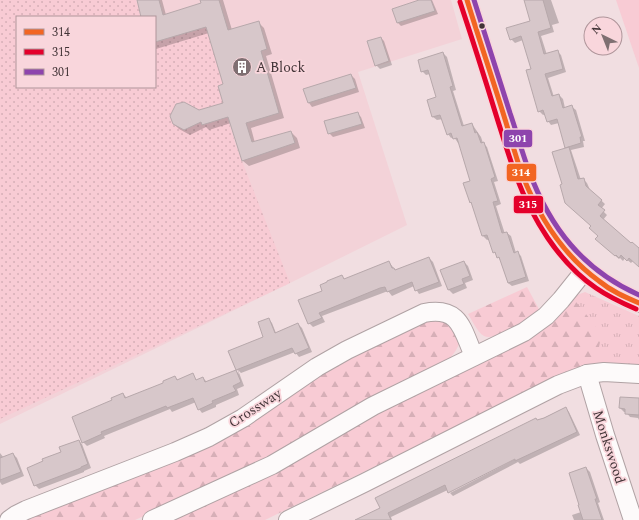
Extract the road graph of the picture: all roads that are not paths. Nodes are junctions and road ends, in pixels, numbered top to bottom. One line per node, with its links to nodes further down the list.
1 (468, 0): 2 (street)
2 (585, 270): 3 (street); 4 (street)
3 (639, 303)
4 (474, 356): 7 (street, Crossway); 8 (street)
5 (587, 374): 6 (street); 9 (street); 10 (street, Monkswood)
6 (639, 374)
7 (9, 520)
8 (152, 520)
9 (288, 520)
10 (633, 520)

